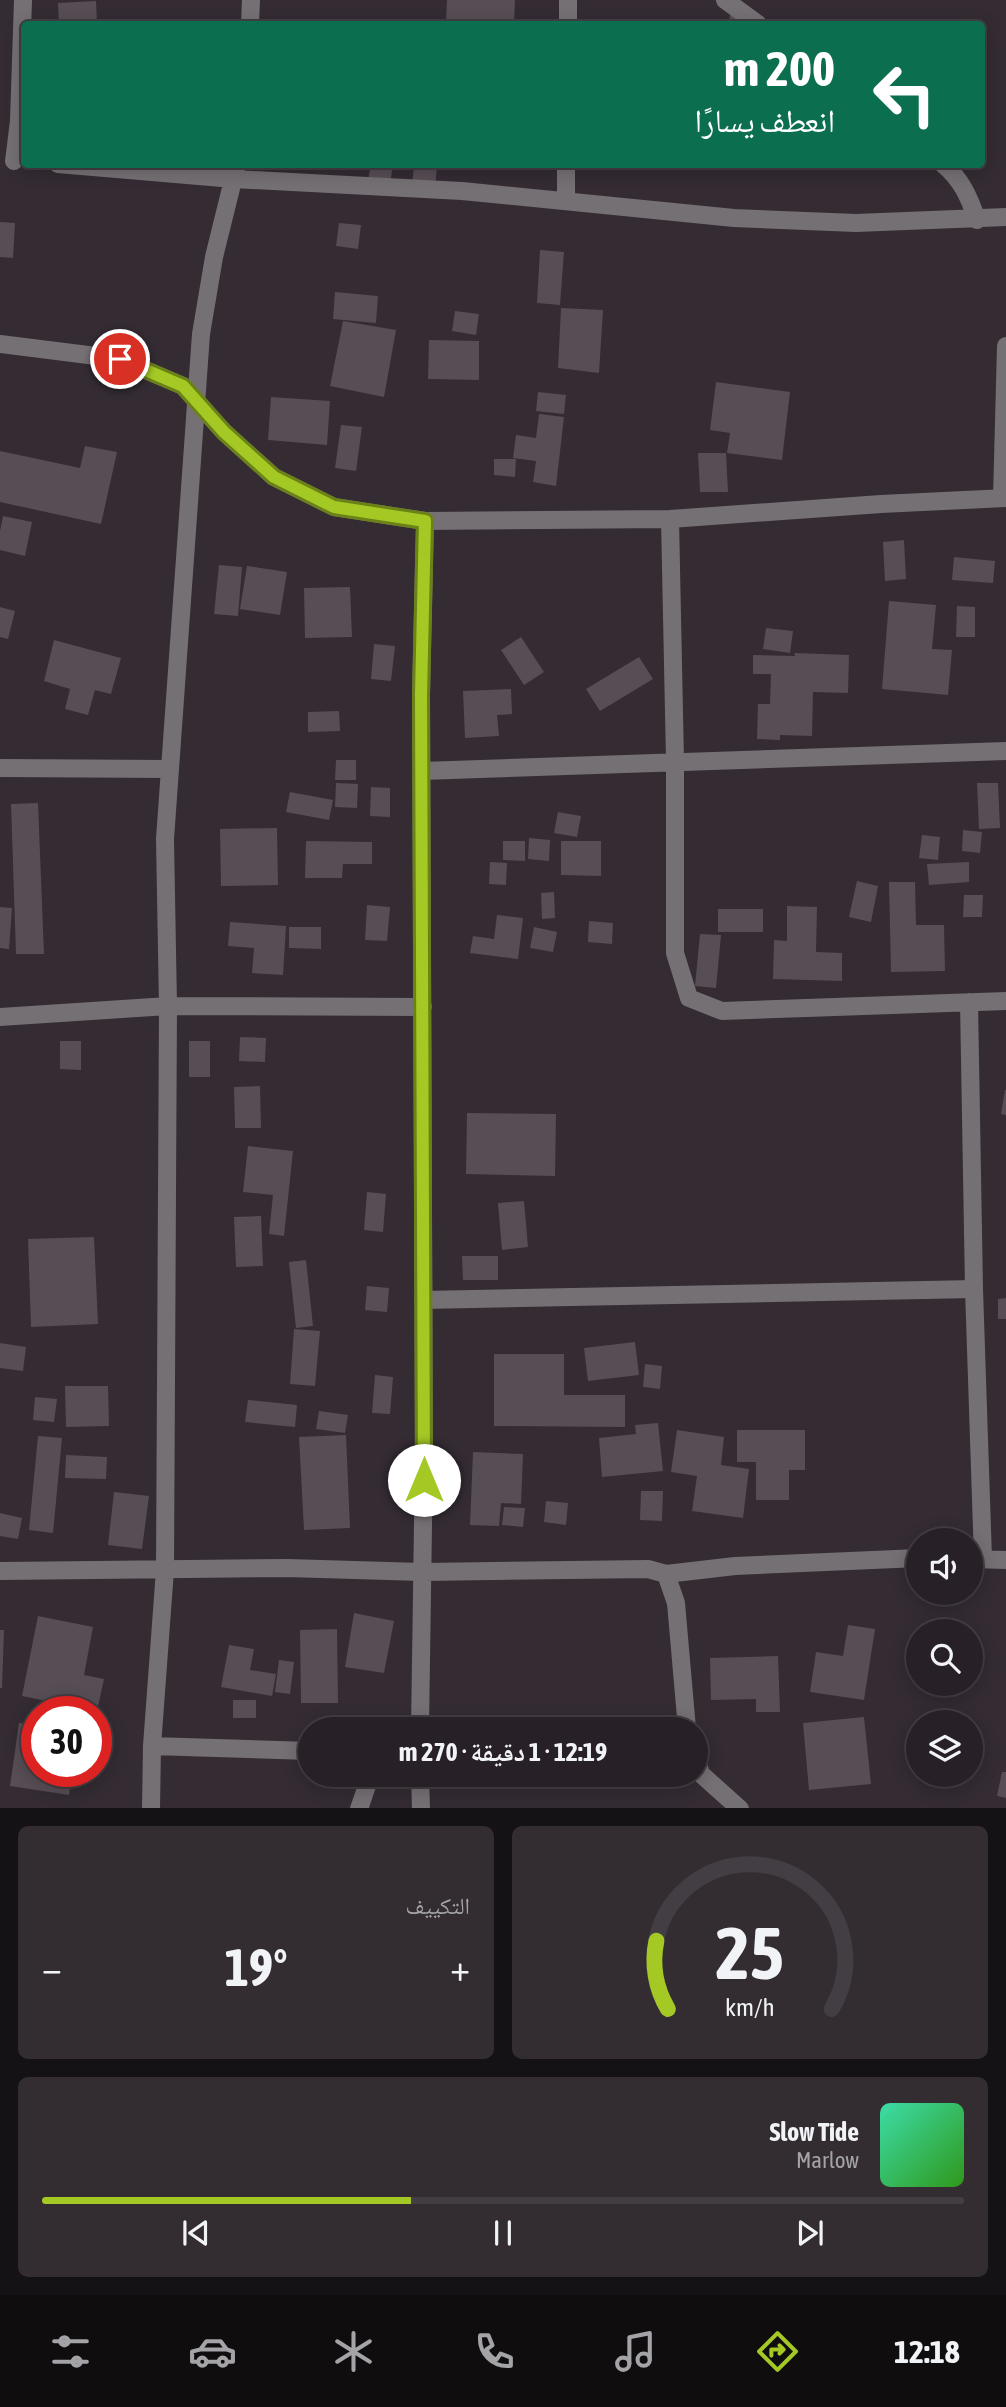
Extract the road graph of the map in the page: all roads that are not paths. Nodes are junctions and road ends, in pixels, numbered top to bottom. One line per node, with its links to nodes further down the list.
1 (23, 0): 5 (street)
2 (251, 0): 6 (street)
3 (568, 0): 7 (street)
4 (725, 0): 8 (street)
5 (22, 21)
6 (250, 21)
7 (568, 21)
8 (754, 21)
9 (21, 73): 10 (street)
10 (13, 161)
11 (146, 168): 14 (street)
12 (566, 168): 15 (street)
13 (948, 168): 17 (street)
14 (235, 172): 15 (street); 20 (street)
15 (566, 201): 17 (street)
16 (1006, 217): 17 (street)
17 (977, 219)
18 (0, 344): 20 (street)
19 (1006, 346): 21 (street)
20 (198, 403): 23 (street); 27 (street)
21 (1004, 498): 22 (street)
22 (670, 519): 23 (street); 25 (street)
23 (425, 521): 28 (street)
24 (1006, 751): 25 (street)
25 (675, 761): 28 (street); 30 (street)
26 (0, 768): 27 (street)
27 (169, 769): 31 (street)
28 (422, 771): 32 (street)
29 (1006, 1001): 30 (street)
30 (969, 1002): 34 (street)
31 (168, 1006): 32 (street); 33 (street); 40 (street)
32 (423, 1007): 35 (street)
33 (0, 1017)
34 (974, 1289): 35 (street); 36 (street)
35 (424, 1300): 42 (street)
36 (977, 1528)
37 (906, 1559): 43 (street)
38 (983, 1559): 39 (street)
39 (1006, 1560)
40 (165, 1570): 41 (street); 42 (street); 46 (street)
41 (0, 1571)
42 (422, 1573): 43 (street); 44 (street)
43 (666, 1574): 45 (street)
44 (419, 1717)
45 (686, 1717)
46 (152, 1746): 47 (street); 51 (street)
47 (298, 1751)
48 (708, 1780): 54 (street)
49 (366, 1787): 52 (street)
50 (420, 1787): 53 (street)
51 (151, 1808)
52 (359, 1808)
53 (421, 1808)
54 (740, 1808)

